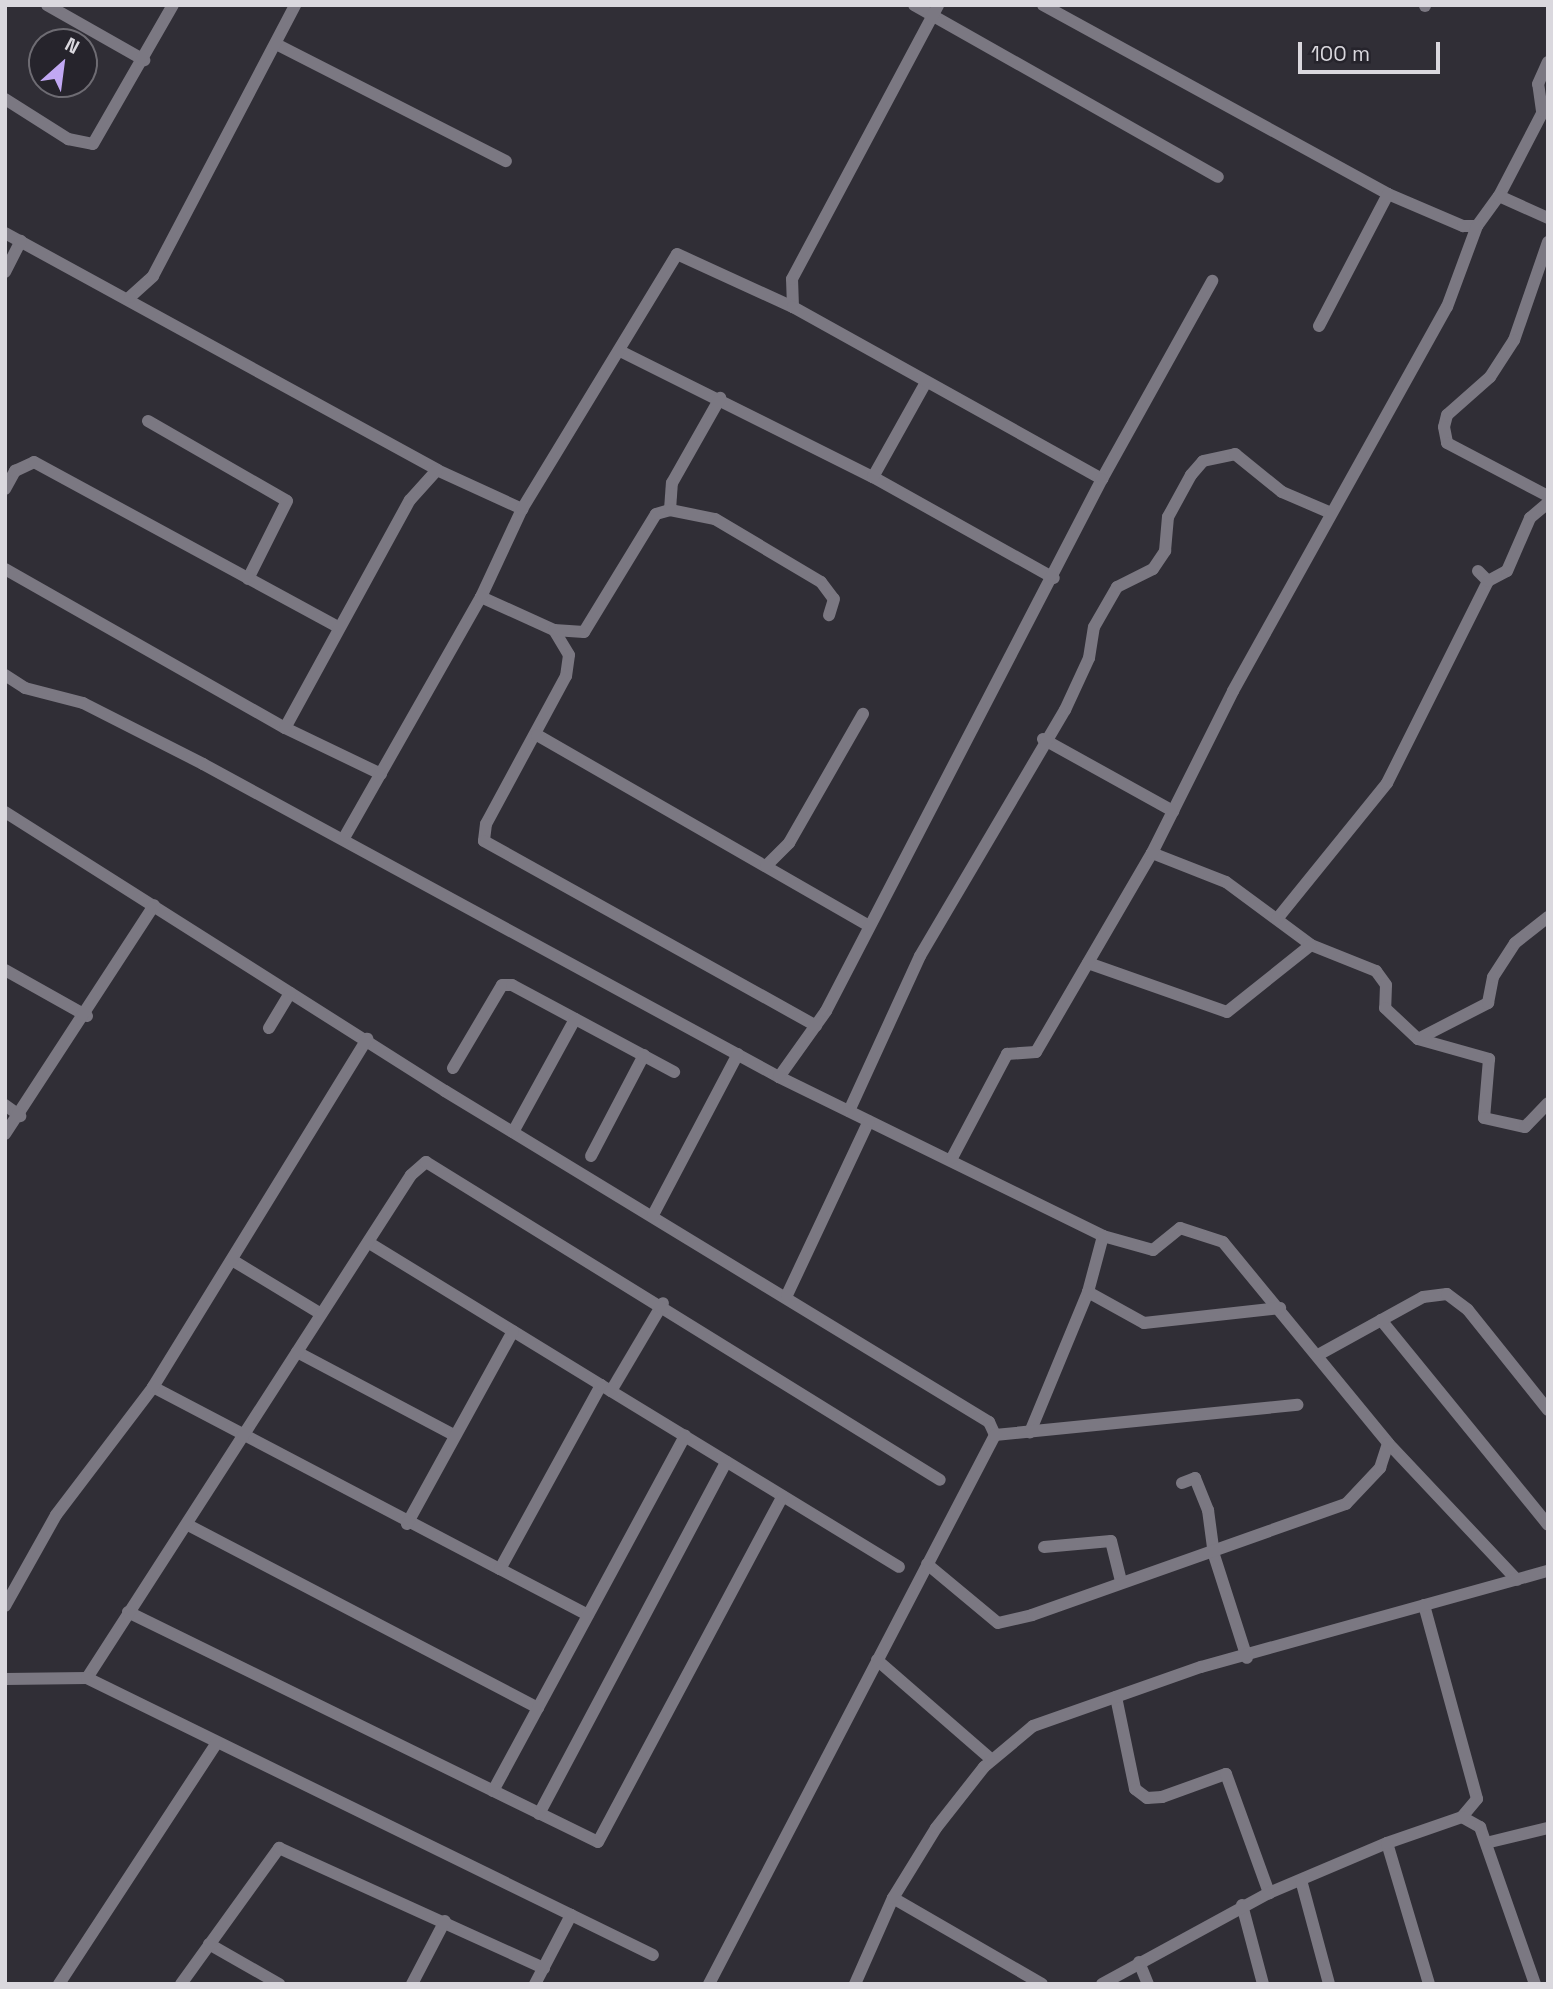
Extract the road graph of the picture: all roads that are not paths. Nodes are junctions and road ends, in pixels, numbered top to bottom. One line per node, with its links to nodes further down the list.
1 (173, 5): 9 (street)
2 (295, 5): 8 (street)
3 (914, 5): 7 (street)
4 (938, 5): 7 (street)
5 (1043, 5): 15 (street)
6 (49, 6): 9 (street)
7 (934, 20): 14 (street); 25 (street)
8 (276, 44): 13 (street); 24 (street)
9 (144, 60): 11 (street)
10 (1548, 62): 12 (street)
11 (7, 102)
12 (1545, 106): 16 (street)
13 (506, 161)
14 (1218, 177)
15 (1388, 194): 18 (street); 26 (street)
16 (1499, 197): 17 (street); 18 (street)
17 (1548, 218)
18 (1477, 226): 39 (street)
19 (5, 233): 20 (street)
20 (21, 241): 22 (street); 24 (street)
21 (1548, 242): 35 (street)
22 (5, 271)
23 (1212, 281): 33 (street)
24 (130, 297): 31 (street)
25 (793, 307): 27 (street); 28 (street)
26 (1319, 326)
27 (620, 351): 29 (street); 37 (street)
28 (925, 384): 32 (street); 33 (street)
29 (720, 398): 32 (street); 38 (street)
30 (148, 421): 43 (street)
31 (437, 470): 37 (street); 47 (street)
32 (873, 477): 42 (street)
33 (1102, 479): 42 (street)
34 (5, 489): 43 (street)
35 (1548, 496)
36 (1548, 503): 44 (street)
37 (522, 509): 45 (street)
38 (670, 510): 46 (street); 48 (street)
39 (1331, 513): 53 (street); 55 (street)
40 (5, 569): 51 (street)
41 (1478, 571): 44 (street)
42 (1054, 578): 63 (street)
43 (247, 579): 47 (street)
44 (1489, 581): 62 (street)
45 (481, 597): 48 (street); 54 (street)
46 (829, 615)
47 (338, 626): 51 (street)
48 (554, 630): 52 (street)
49 (5, 675): 57 (street)
50 (863, 714): 59 (street)
51 (285, 728): 54 (street)
52 (537, 735): 59 (street); 70 (street)
53 (1043, 739): 55 (street); 81 (street)
54 (381, 774): 57 (street)
55 (1173, 811): 58 (street)
56 (5, 812): 60 (street)
57 (344, 838): 74 (street)
58 (1152, 853): 62 (street); 65 (street)
59 (766, 866): 63 (street)
60 (154, 905): 67 (street); 68 (street)
61 (1548, 917): 73 (street)
62 (1277, 919): 64 (street)
63 (868, 925): 70 (street)
64 (1311, 945): 65 (street); 73 (street)
65 (1088, 963): 89 (street)
66 (5, 970): 68 (street)
67 (290, 993): 71 (street); 72 (street)
68 (87, 1016): 82 (street)
69 (575, 1019): 75 (street); 76 (street); 86 (street)
70 (816, 1027): 78 (street)
71 (269, 1028)
72 (367, 1039): 86 (street); 93 (street)
73 (1418, 1039): 84 (street)
74 (738, 1054): 78 (street); 90 (street)
75 (644, 1055): 77 (street); 88 (street)
76 (453, 1068)
77 (674, 1072)
78 (779, 1077): 81 (street)
79 (1548, 1103): 84 (street)
80 (5, 1105): 82 (street)
81 (849, 1111): 83 (street)
82 (20, 1116): 87 (street)
83 (869, 1121): 89 (street); 95 (street)
84 (1534, 1123): 85 (street)
85 (1548, 1127)
86 (513, 1132): 90 (street)
87 (5, 1134)
88 (591, 1156)
89 (952, 1158): 91 (street)
90 (653, 1215): 95 (street)
91 (1103, 1236): 94 (street); 97 (street)
92 (368, 1242): 96 (street); 98 (street); 100 (street)
93 (232, 1260): 98 (street); 103 (street)
94 (1088, 1292): 97 (street); 107 (street)
95 (787, 1296): 109 (street)
96 (663, 1303): 104 (street); 114 (street)
97 (1280, 1308): 102 (street)
98 (321, 1314): 101 (street)
99 (1381, 1320): 102 (street); 106 (street); 119 (street)
100 (513, 1331): 104 (street); 108 (street)
101 (297, 1352): 108 (street); 111 (street)
102 (1318, 1356): 112 (street)
103 (153, 1387): 111 (street); 129 (street)
104 (606, 1388): 110 (street); 124 (street)
105 (1298, 1405): 107 (street)
106 (1548, 1410)
107 (1030, 1432): 109 (street)
108 (454, 1435): 117 (street)
109 (995, 1435): 122 (street)
110 (685, 1436): 113 (street); 131 (street)
111 (243, 1439): 117 (street); 118 (street)
112 (1388, 1443): 121 (street); 126 (street)
113 (726, 1462): 116 (street); 141 (street)
114 (940, 1480)
115 (1182, 1483): 121 (street)
116 (783, 1496): 123 (street); 141 (street)
117 (407, 1524): 124 (street)
118 (188, 1525): 130 (street); 137 (street)
119 (1548, 1525)
120 (1044, 1547): 127 (street)
121 (1214, 1555): 127 (street); 132 (street)
122 (927, 1564): 127 (street); 133 (street)
123 (899, 1567)
124 (500, 1569): 131 (street)
125 (1547, 1573): 126 (street)
126 (1517, 1580): 128 (street)
127 (1121, 1581)
128 (1424, 1605): 132 (street); 142 (street)
129 (5, 1606)
130 (128, 1612): 134 (street); 140 (street)
131 (588, 1615): 137 (street)
132 (1247, 1658): 136 (street)
133 (877, 1660): 139 (street); 163 (street)
134 (87, 1678): 135 (street); 138 (street)
135 (5, 1679)
136 (1116, 1697): 139 (street); 147 (street)
137 (538, 1708): 140 (street)
138 (217, 1742): 150 (street); 158 (street)
139 (992, 1760): 148 (street)
140 (492, 1791): 141 (street)
141 (539, 1814)
142 (1462, 1817): 144 (street); 145 (street)
143 (1548, 1828): 144 (street)
144 (1490, 1842): 170 (street)
145 (1387, 1843): 146 (street); 169 (street)
146 (1301, 1880): 147 (street); 168 (street)
147 (1269, 1893): 149 (street)
148 (893, 1898): 164 (street); 165 (street)
149 (1242, 1905): 154 (street); 157 (street)
150 (571, 1915): 153 (street); 155 (street)
151 (445, 1921): 152 (street); 155 (street); 161 (street)
152 (209, 1944): 159 (street); 160 (street)
153 (653, 1955)
154 (1139, 1962): 166 (street); 167 (street)
155 (544, 1968): 162 (street)
156 (1548, 1981): 170 (street)
157 (1259, 1983)
158 (59, 1984)
159 (181, 1984)
160 (279, 1984)
161 (412, 1984)
162 (535, 1984)
163 (709, 1984)
164 (855, 1984)
165 (1042, 1984)
166 (1102, 1984)
167 (1149, 1984)
168 (1329, 1984)
169 (1429, 1984)
170 (1537, 1984)

